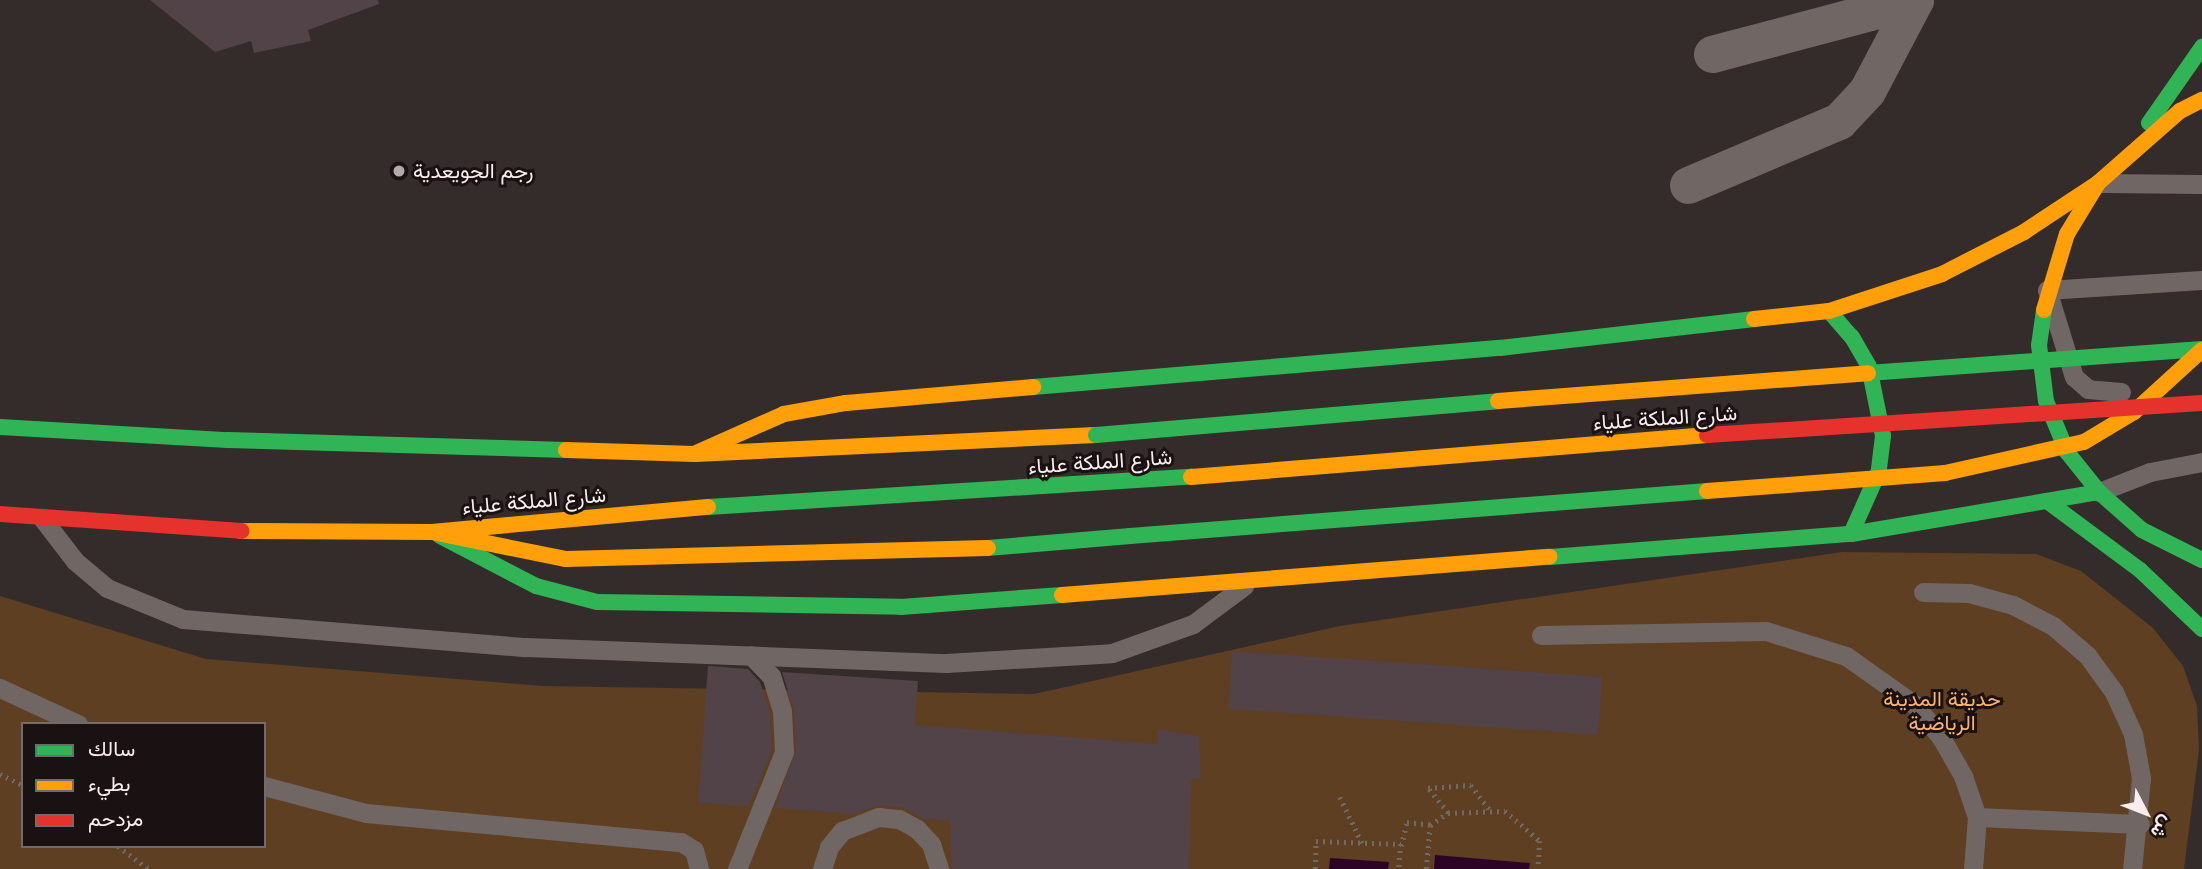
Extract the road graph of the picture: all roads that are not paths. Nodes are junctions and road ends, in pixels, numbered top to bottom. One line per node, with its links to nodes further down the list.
1 (1915, 0): 3 (street); 8 (street)
2 (2202, 47): 5 (main road)
3 (1713, 54)
4 (2202, 100): 5 (main road)
5 (2130, 151): 6 (main road)
6 (2098, 183): 7 (lane); 10 (main road); 11 (main road)
7 (2202, 184)
8 (1688, 185)
9 (2202, 279): 10 (lane)
10 (2047, 290): 13 (lane); 18 (main road)
11 (1829, 311): 16 (main road); 23 (main road)
12 (2202, 349): 16 (main road, شارع الملكة علياء, bridge); 22 (main road, bridge)
13 (2202, 387)
14 (2202, 402): 22 (main road, شارع الملكة علياء, bridge)
15 (0, 427): 16 (main road, شارع الملكة علياء)
16 (695, 454)
17 (2202, 462): 18 (lane)
18 (2099, 492): 19 (main road); 24 (main road)
19 (2047, 502): 23 (main road); 28 (main road)
20 (0, 514): 21 (main road, شارع الملكة علياء)
21 (42, 518): 22 (main road, شارع الملكة علياء); 30 (lane)
22 (432, 531): 25 (main road)
23 (1851, 534): 25 (main road)
24 (2195, 558): 26 (main road)
25 (1251, 581): 30 (lane)
26 (2197, 582)
27 (1923, 592): 35 (lane)
28 (2202, 629)
29 (1541, 635): 34 (lane)
30 (751, 655): 37 (lane)
31 (0, 688): 32 (lane)
32 (74, 722)
33 (266, 787): 36 (lane)
34 (1977, 817): 35 (lane); 40 (lane)
35 (2140, 824): 41 (lane)
36 (699, 869)
37 (737, 869)
38 (822, 869): 39 (lane)
39 (939, 869)
40 (1973, 869)
41 (2132, 869)

